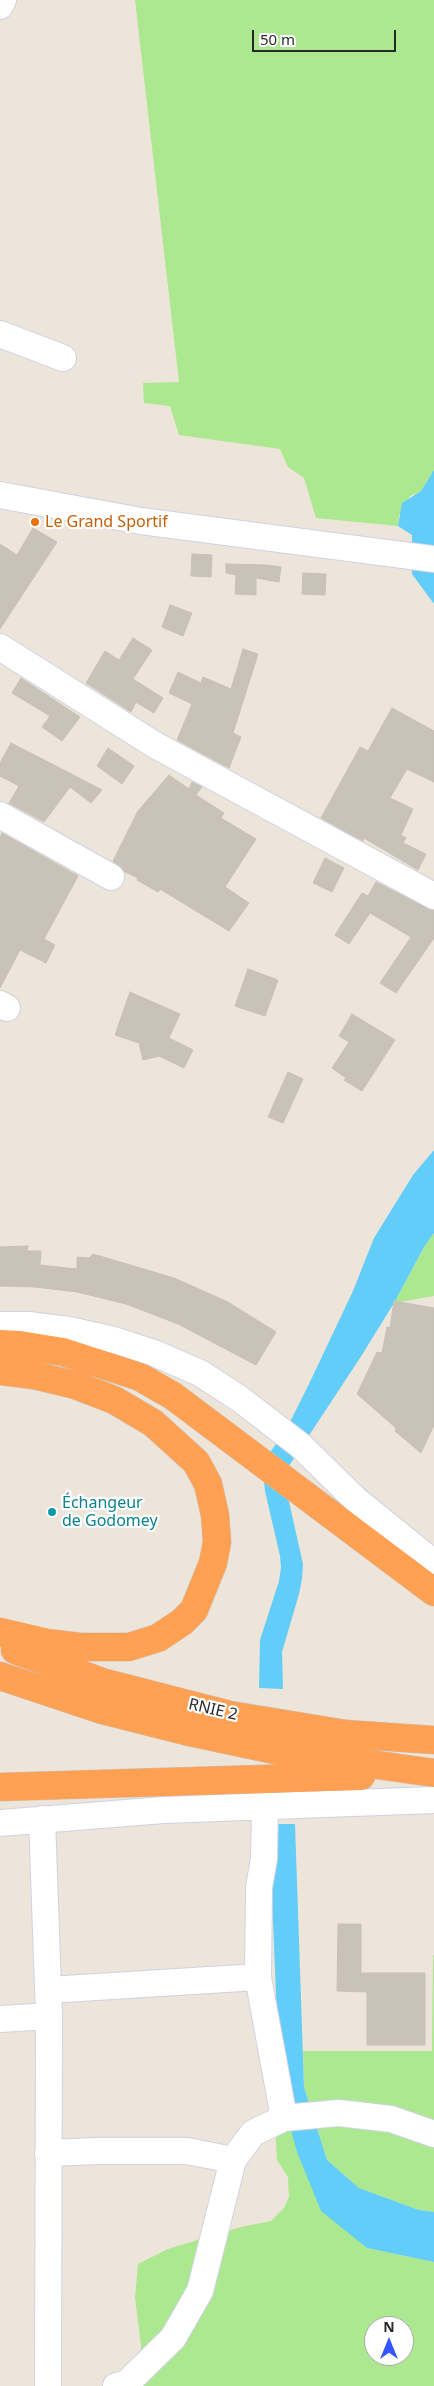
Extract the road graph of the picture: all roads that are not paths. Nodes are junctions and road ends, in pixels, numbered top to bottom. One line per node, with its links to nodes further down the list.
1 (2, 0): 2 (street)
2 (0, 6)
3 (0, 334): 4 (street)
4 (63, 358)
5 (0, 495): 6 (street)
6 (423, 558)
7 (0, 647): 10 (street)
8 (0, 815): 9 (street)
9 (110, 877)
10 (434, 896)
11 (0, 1325): 14 (street)
12 (0, 1344): 15 (highway)
13 (0, 1371): 16 (highway)
14 (434, 1563)
15 (434, 1592)
16 (0, 1632)
17 (0, 1644): 19 (highway, RNIE 2 / RNIE 2)
18 (0, 1676): 20 (highway, RNIE 2 / RNIE 2)
19 (434, 1740)
20 (434, 1773): 21 (highway)
21 (0, 1787)
22 (434, 1800): 23 (street)
23 (265, 1808): 24 (street); 26 (street)
24 (42, 1819): 25 (street); 27 (street)
25 (0, 1823)
26 (258, 1977): 27 (street); 30 (street)
27 (48, 1990): 28 (street)
28 (49, 2016): 29 (street); 32 (street)
29 (0, 2019)
30 (284, 2118): 31 (street); 33 (street)
31 (434, 2134)
32 (48, 2153): 33 (street); 34 (street)
33 (232, 2160): 35 (street)
34 (48, 2386)
35 (116, 2386)

